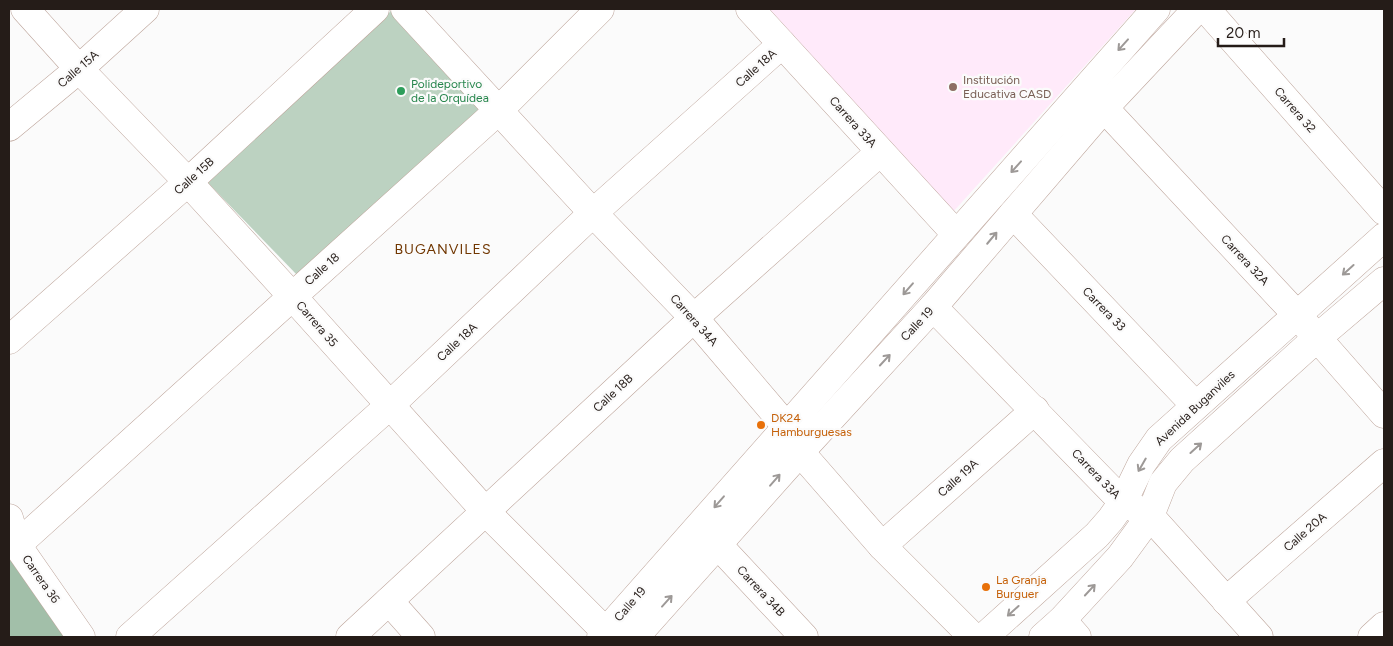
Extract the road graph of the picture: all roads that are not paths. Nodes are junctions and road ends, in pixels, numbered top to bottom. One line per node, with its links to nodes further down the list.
1 (25, 9): 11 (street, Carrera 35)
2 (144, 9): 11 (street, Calle 15A)
3 (375, 9): 16 (street, Calle 15B)
4 (405, 9): 13 (street, Carrera 34A)
5 (600, 9): 13 (street, Calle 18)
6 (750, 9): 10 (street, Carrera 33A)
7 (1156, 9): 20 (street, Calle 19, one-way to 20)
8 (1196, 9): 12 (street, Calle 19)
9 (1206, 9): 17 (street, Carrera 32)
10 (782, 44): 15 (street, Carrera 33A); 18 (street, Calle 18A)
11 (79, 69): 14 (street, Calle 15A); 16 (street, Carrera 35)
12 (1104, 108): 19 (street, Calle 19); 25 (street, Carrera 32A)
13 (499, 110): 18 (street, Carrera 34A); 23 (street, Calle 18)
14 (9, 127)
15 (880, 152): 20 (street, Carrera 33A); 26 (street, Calle 18B)
16 (188, 182): 23 (street, Carrera 35); 28 (street, Calle 15B)
17 (1384, 211)
18 (594, 213): 26 (street, Carrera 34A); 30 (street, Calle 18A)
19 (1013, 214): 24 (street, Calle 19, one-way to 19); 29 (street, Carrera 33)
20 (956, 234): 33 (street, Calle 19, one-way to 33)
21 (1384, 237): 25 (street, Avenida Buganviles, one-way to 25)
22 (1384, 282): 27 (street)
23 (292, 296): 30 (street, Carrera 35); 41 (street, Calle 18)
24 (933, 307): 31 (street, Carrera 33A); 34 (street, Calle 19, one-way to 24)
25 (1298, 316): 27 (street, Carrera 32A); 29 (street, Avenida Buganviles)
26 (694, 318): 33 (street, Carrera 34A); 37 (street, Calle 18B)
27 (1317, 338): 32 (street, Carrera 32A); 38 (street, one-way to 27)
28 (9, 340)
29 (1195, 405): 36 (street, Avenida Buganviles, one-way to 36)
30 (389, 406): 37 (street, Carrera 35); 49 (street, Calle 18A)
31 (1035, 410): 36 (street, Carrera 33A); 42 (street, Calle 19A)
32 (1384, 414)
33 (786, 426): 34 (street, Carrera 34A); 47 (street, Calle 19, one-way to 47)
34 (800, 452): 40 (street, Calle 19, one-way to 34); 42 (street, Carrera 34A)
35 (1384, 463): 44 (street, Calle 20A)
36 (1123, 502): 38 (street, Carrera 33A); 55 (street, Avenida Buganviles, one-way to 55)
37 (486, 512): 43 (street, Calle 18B); 47 (street, Carrera 35)
38 (1150, 516): 44 (street, Carrera 33A); 46 (street, one-way to 38)
39 (9, 518): 41 (street, Carrera 36)
40 (718, 544): 52 (street, Calle 19, one-way to 40); 53 (street, Carrera 34B)
41 (17, 545): 48 (street, Carrera 36)
42 (882, 546): 54 (street, Carrera 34A)
43 (389, 601): 50 (street, Calle 18B); 51 (street)
44 (1226, 601): 56 (street, Carrera 33A)
45 (1384, 626): 57 (street)
46 (1060, 632)
47 (606, 636)
48 (81, 637)
49 (130, 637)
50 (350, 637)
51 (421, 637)
52 (634, 637)
53 (804, 637)
54 (973, 637)
55 (984, 637)
56 (1259, 637)
57 (1372, 637)

